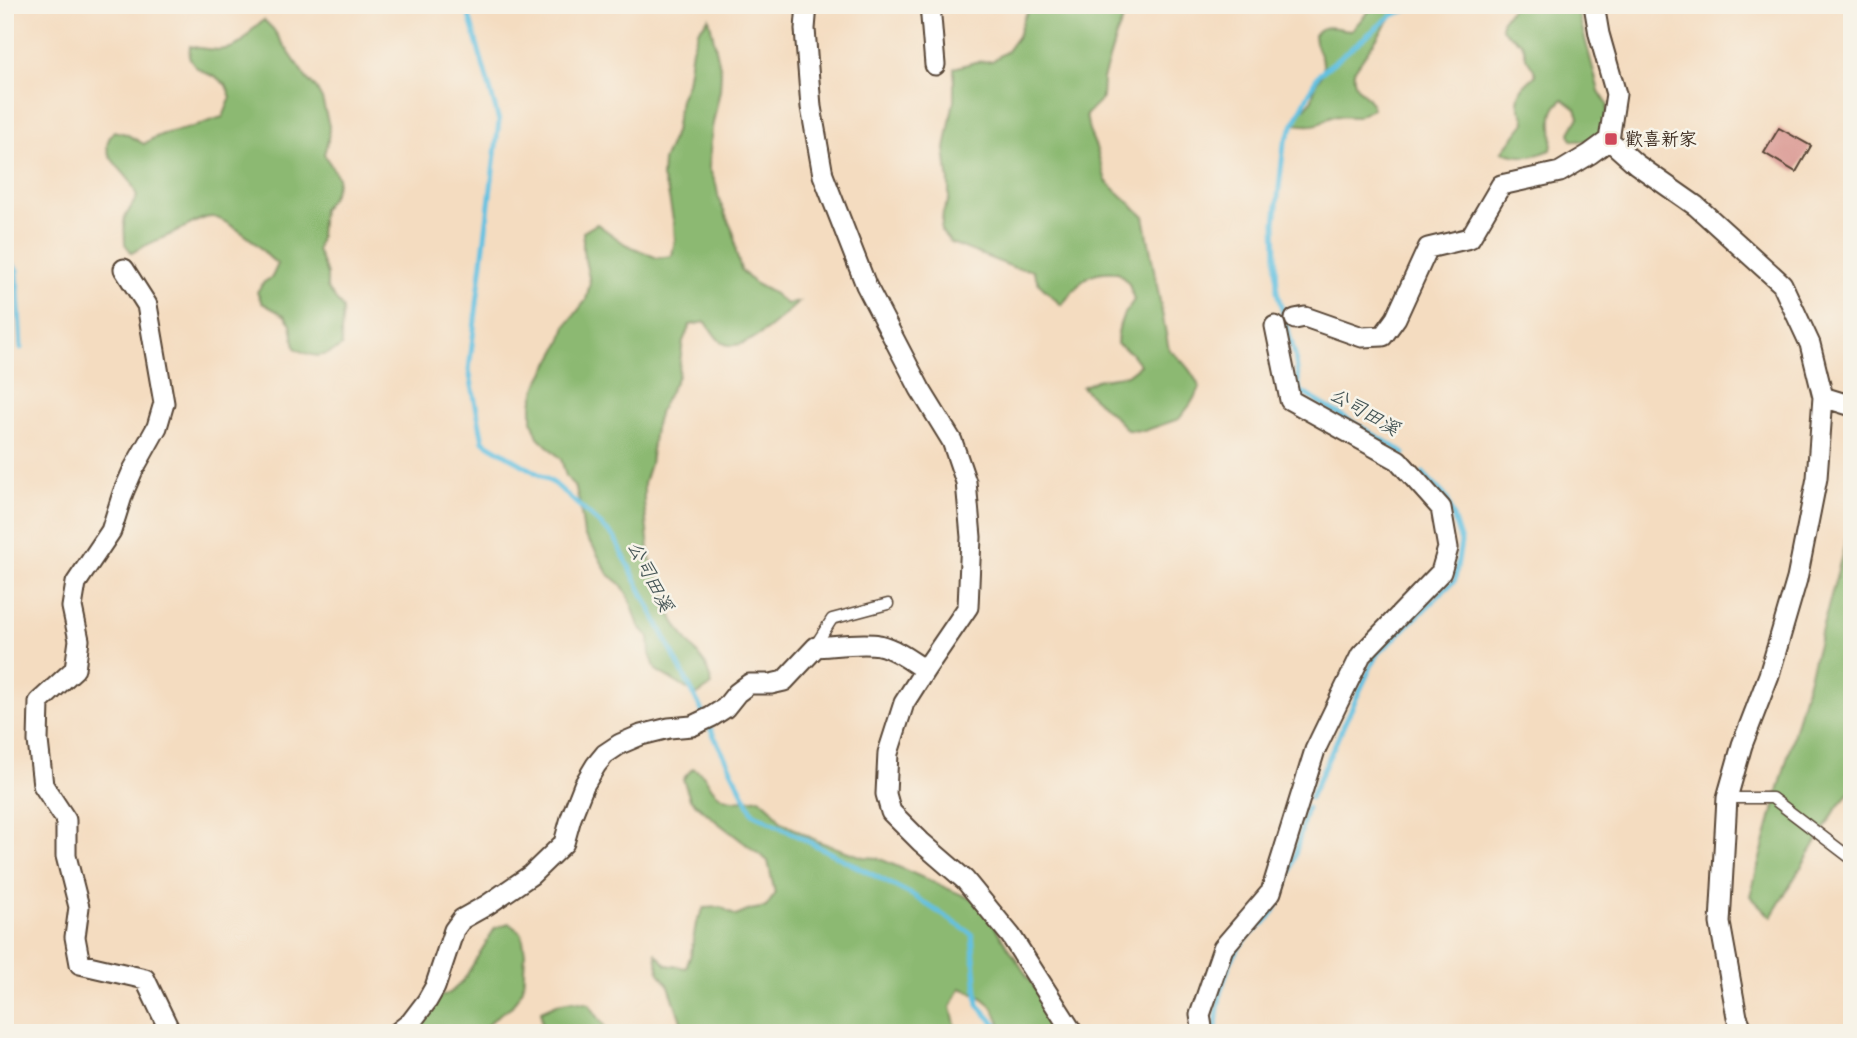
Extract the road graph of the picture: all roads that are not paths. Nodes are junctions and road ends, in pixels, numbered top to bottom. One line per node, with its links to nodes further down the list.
1 (807, 5): 13 (street)
2 (930, 5): 4 (street)
3 (1594, 5): 5 (street)
4 (935, 65)
5 (1609, 140): 7 (street); 9 (street)
6 (124, 269): 16 (street)
7 (1295, 319): 8 (lane)
8 (1275, 326): 19 (street)
9 (1823, 397): 10 (street); 14 (street)
10 (1852, 406)
11 (888, 604): 12 (lane)
12 (808, 656): 13 (street); 17 (street)
13 (925, 670): 18 (street)
14 (1727, 798): 15 (lane); 20 (street)
15 (1852, 859)
16 (171, 1031)
17 (397, 1033)
18 (1073, 1033)
19 (1203, 1033)
20 (1744, 1033)

